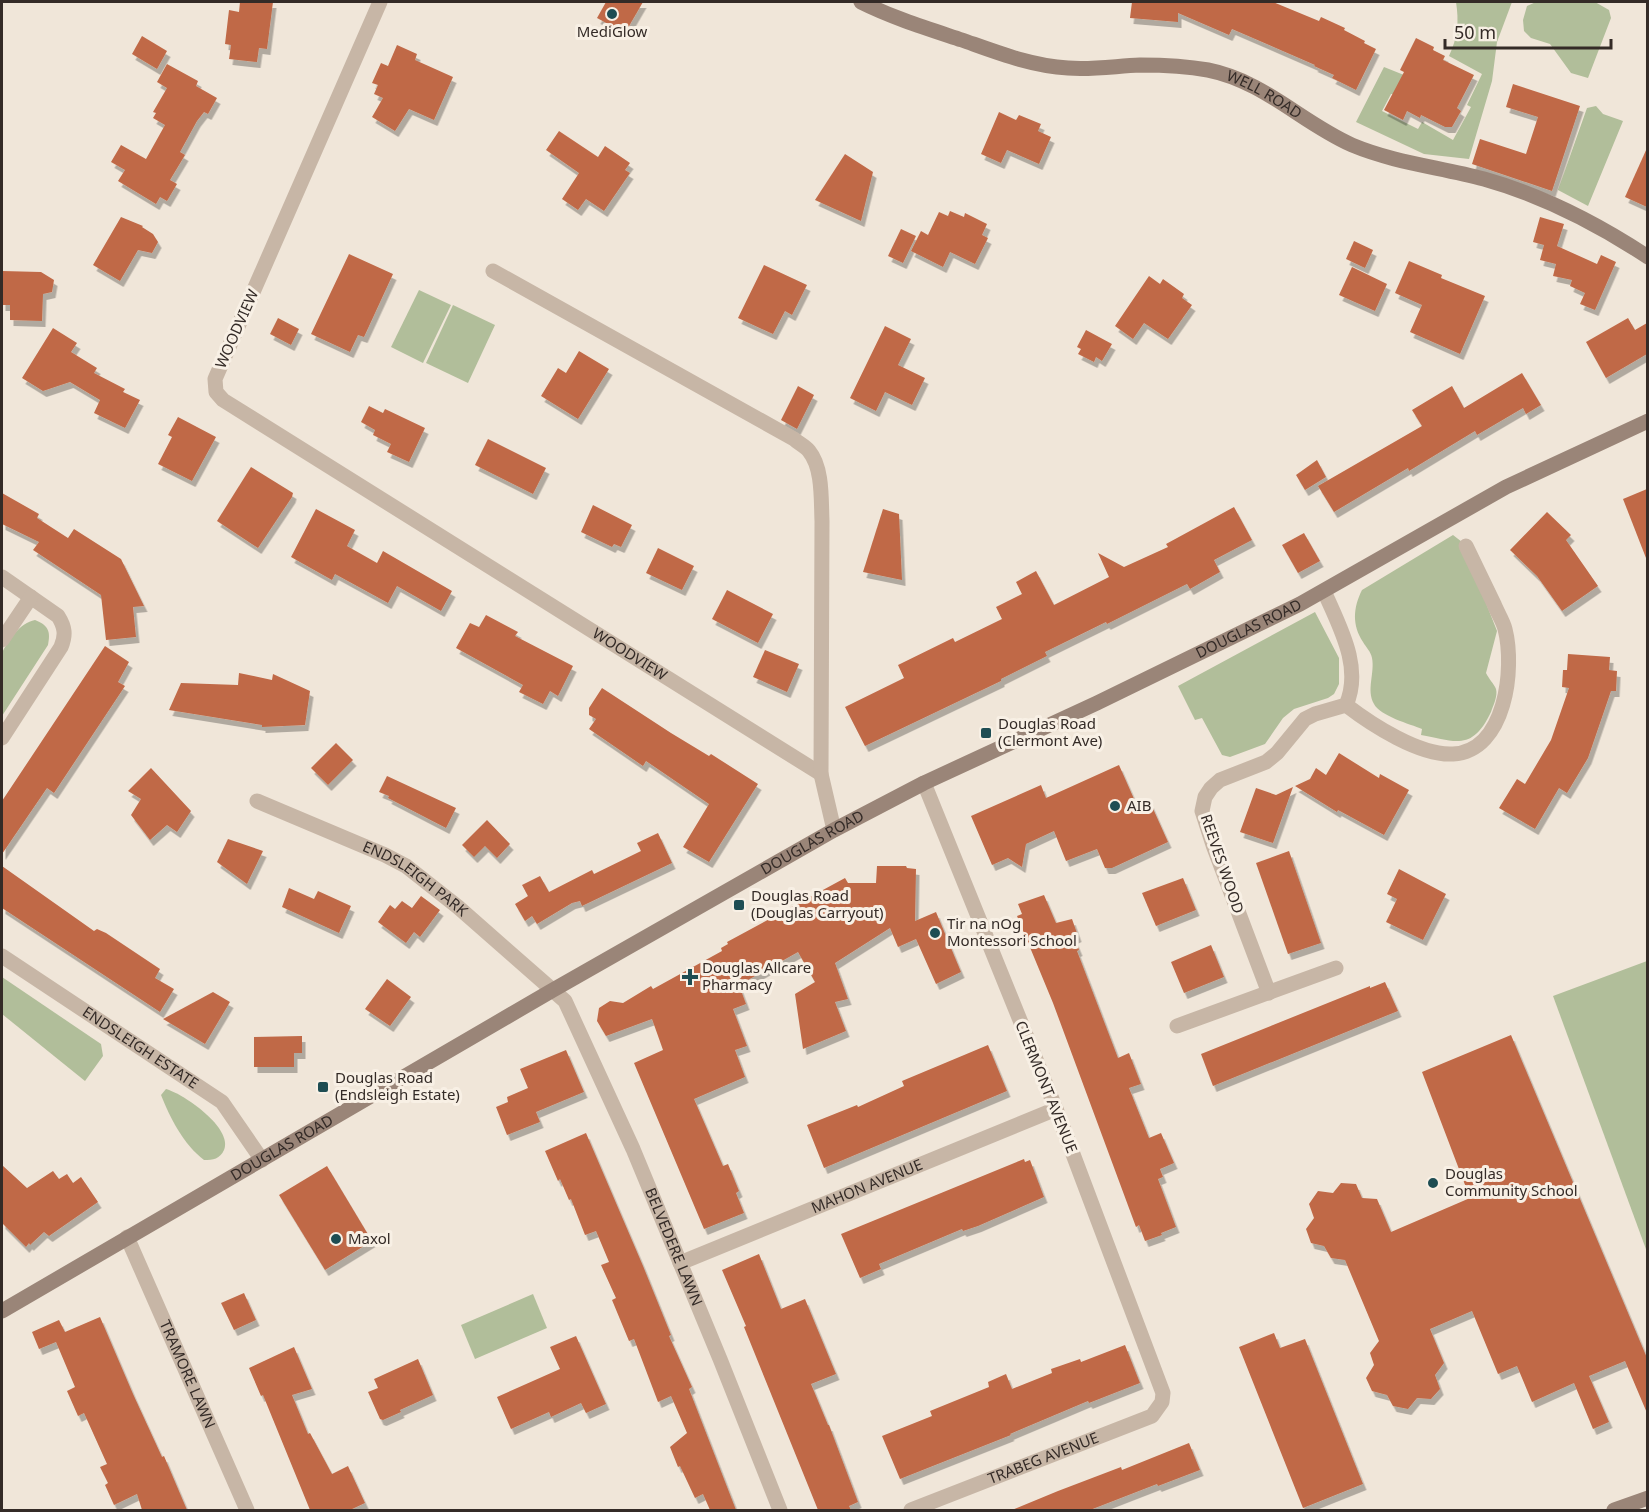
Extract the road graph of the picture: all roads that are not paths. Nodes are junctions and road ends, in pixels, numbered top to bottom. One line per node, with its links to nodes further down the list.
1 (380, 2): 13 (street, WOODVIEW)
2 (861, 2): 3 (main road, WELL ROAD)
3 (1647, 257)
4 (493, 271): 13 (street)
5 (1647, 421): 8 (main road, DOUGLAS ROAD)
6 (1466, 546): 11 (street)
7 (2, 577): 9 (street)
8 (1324, 591): 11 (street); 14 (main road, DOUGLAS ROAD)
9 (31, 597): 10 (street); 12 (street)
10 (2, 640)
11 (1346, 705): 20 (street, REEVES WOOD)
12 (2, 738)
13 (821, 774): 16 (street)
14 (924, 783): 16 (main road, DOUGLAS ROAD); 22 (street, CLERMONT AVENUE)
15 (257, 801): 19 (street, ENDSLEIGH PARK)
16 (834, 830): 19 (main road, DOUGLAS ROAD)
17 (2, 956): 23 (street, ENDSLEIGH ESTATE)
18 (1336, 968): 20 (street)
19 (554, 990): 23 (main road, DOUGLAS ROAD); 25 (street, BELVEDERE LAWN)
20 (1269, 993): 21 (street)
21 (1177, 1026)
22 (1056, 1109): 25 (street, MAHON AVENUE); 27 (street, CLERMONT AVENUE)
23 (262, 1160): 24 (main road, DOUGLAS ROAD)
24 (127, 1237): 26 (main road, DOUGLAS ROAD); 29 (street, TRAMORE LAWN)
25 (680, 1263): 30 (street, BELVEDERE LAWN)
26 (2, 1311)
27 (1163, 1393): 31 (street, TRABEG AVENUE)
28 (1647, 1498): 32 (main road)
29 (247, 1510)
30 (780, 1510)
31 (910, 1510)
32 (1614, 1510)

